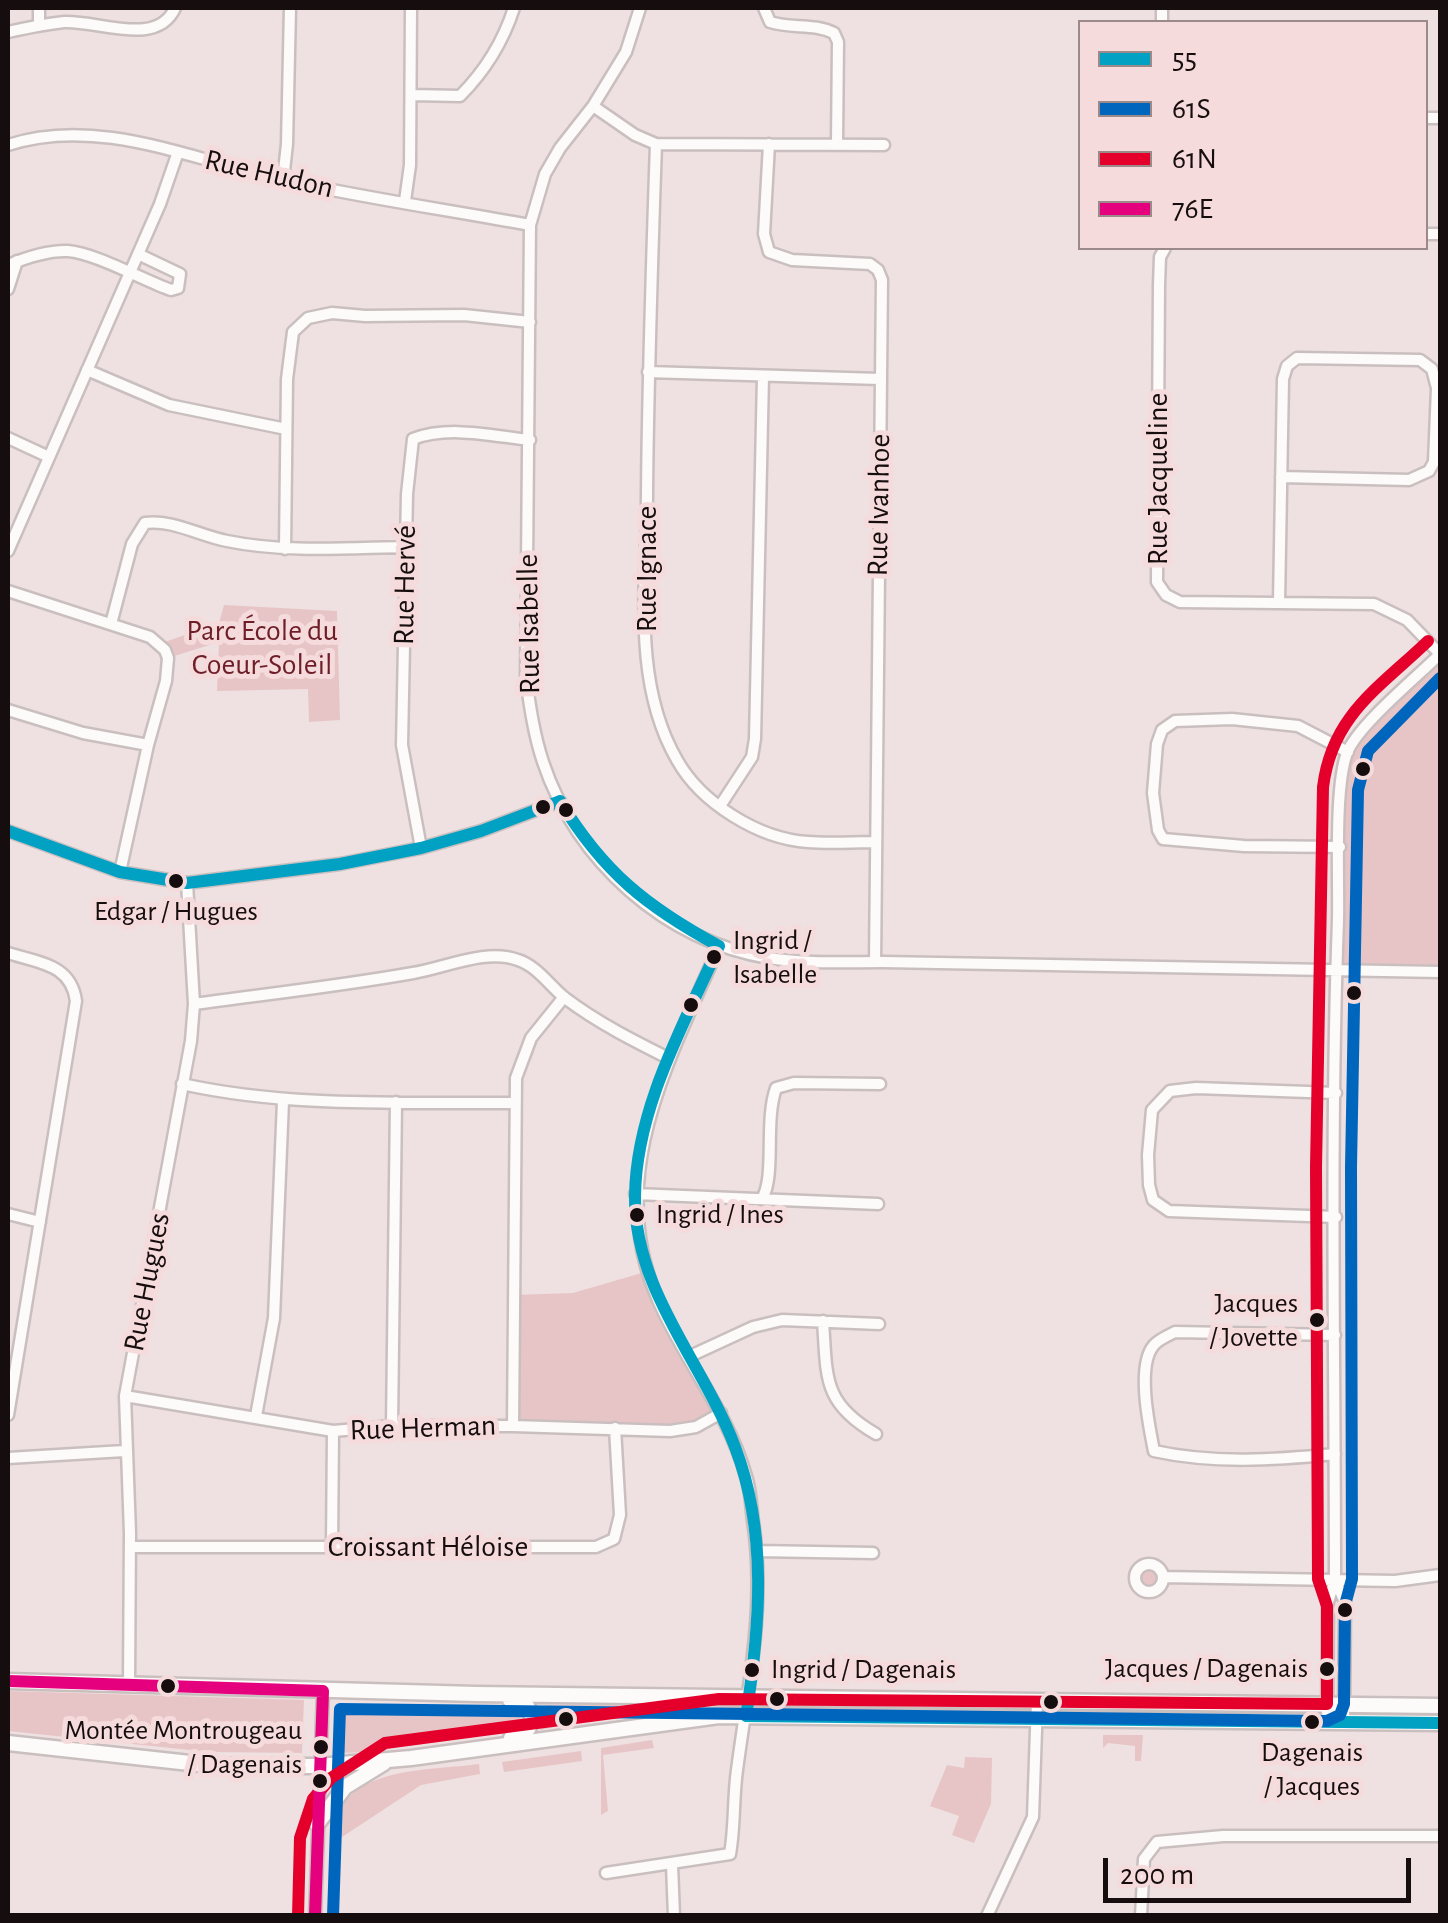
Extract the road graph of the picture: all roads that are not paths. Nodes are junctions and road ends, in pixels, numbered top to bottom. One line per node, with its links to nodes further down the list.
1 (39, 8): 10 (street)
2 (68, 8): 9 (street)
3 (175, 8): 9 (street)
4 (290, 8): 20 (street)
5 (411, 8): 12 (street)
6 (514, 8): 12 (street)
7 (640, 8): 13 (street, Rue Isabelle)
8 (764, 8): 14 (street)
9 (67, 22): 10 (street)
10 (39, 26): 11 (street)
11 (8, 32)
12 (412, 96): 21 (street)
13 (594, 106): 15 (street); 22 (street, Rue Isabelle)
14 (837, 143): 16 (street); 18 (street)
15 (656, 144): 16 (street); 30 (street, Rue Ignace)
16 (770, 144): 32 (street, Rue Ivanhoe)
17 (8, 145): 19 (street, Rue Hudon)
18 (884, 145)
19 (178, 152): 20 (street, Rue Hudon); 24 (street)
20 (282, 180): 21 (street, Rue Hudon)
21 (404, 202): 22 (street, Rue Hudon)
22 (530, 225): 28 (street, Rue Isabelle)
23 (1164, 250): 42 (street, Rue Jacqueline)
24 (138, 254): 26 (street); 26 (street)
25 (12, 263): 26 (street); 27 (street)
26 (130, 275): 29 (street)
27 (8, 289)
28 (530, 322): 33 (street); 35 (street, Rue Isabelle)
29 (88, 370): 33 (street); 36 (street)
30 (648, 372): 31 (street); 49 (street, Rue Ignace)
31 (763, 376): 32 (street); 49 (street)
32 (880, 379): 51 (street, Rue Ivanhoe)
33 (286, 429): 39 (street)
34 (8, 438): 36 (street)
35 (530, 440): 38 (street, Rue Hervé); 48 (street, Rue Isabelle)
36 (49, 457): 40 (street)
37 (1280, 477): 37 (street); 42 (street)
38 (406, 547): 39 (street); 53 (street, Rue Hervé)
39 (285, 549): 43 (street)
40 (8, 551)
41 (8, 592): 43 (street)
42 (1279, 602): 44 (street, Rue Jacqueline)
43 (110, 624): 46 (street)
44 (1440, 654): 47 (street)
45 (8, 710): 46 (street)
46 (148, 744): 54 (street)
47 (1348, 752): 52 (street); 52 (street)
48 (560, 801): 53 (street); 56 (street, Rue Isabelle)
49 (720, 806): 51 (street, Rue Ignace)
50 (8, 832): 54 (street)
51 (876, 842): 58 (street, Rue Ivanhoe)
52 (1340, 847): 59 (street)
53 (421, 848): 55 (street)
54 (120, 872): 55 (street)
55 (187, 883): 62 (street, Rue Hugues)
56 (719, 946): 58 (street, Rue Isabelle); 63 (street)
57 (8, 953): 75 (street)
58 (874, 962): 59 (street, Rue Isabelle)
59 (1336, 970): 60 (street, Rue Isabelle); 66 (street)
60 (1440, 972)
61 (564, 996): 62 (street); 63 (street); 69 (street)
62 (194, 1004): 64 (street, Rue Hugues)
63 (670, 1060): 70 (street)
64 (182, 1084): 67 (street); 81 (street, Rue Hugues)
65 (880, 1084): 71 (street)
66 (1336, 1093): 74 (street); 74 (street)
67 (283, 1100): 68 (street); 84 (street)
68 (396, 1102): 69 (street); 85 (street)
69 (515, 1103): 86 (street)
70 (635, 1194): 71 (street); 80 (street)
71 (762, 1200): 72 (street)
72 (878, 1204)
73 (8, 1214): 75 (street)
74 (1336, 1218): 78 (street)
75 (40, 1222): 79 (street)
76 (824, 1320): 77 (street); 80 (street); 89 (street)
77 (879, 1324)
78 (1336, 1334): 91 (street); 91 (street)
79 (12, 1348): 83 (street)
80 (688, 1357): 82 (street)
81 (125, 1396): 84 (street, Rue Herman); 90 (street, Rue Hugues)
82 (721, 1413): 87 (street, Rue Herman); 95 (street)
83 (8, 1416)
84 (256, 1416): 88 (street, Rue Herman)
85 (392, 1426): 86 (street, Rue Herman); 88 (street, Rue Herman)
86 (513, 1426): 87 (street, Rue Herman)
87 (616, 1428): 94 (street, Croissant Héloise)
88 (332, 1431): 94 (street)
89 (876, 1434)
90 (124, 1452): 92 (street); 93 (street, Rue Hugues)
91 (1335, 1454): 99 (street)
92 (8, 1458)
93 (130, 1547): 94 (street, Croissant Héloise); 101 (street, Rue Hugues)
94 (332, 1547)
95 (758, 1551): 96 (street); 104 (street)
96 (873, 1552)
97 (1164, 1576): 99 (street)
98 (1440, 1576): 99 (street)
99 (1335, 1580): 106 (street); 107 (street)
100 (8, 1681): 101 (main road)
101 (129, 1684): 102 (main road)
102 (324, 1692): 103 (main road); 117 (street)
103 (495, 1695): 104 (main road); 115 (main road)
104 (750, 1698): 105 (main road); 109 (street)
105 (1037, 1701): 106 (main road); 110 (street)
106 (1328, 1704): 107 (main road); 111 (street)
107 (1344, 1704): 108 (main road); 112 (street)
108 (1440, 1706)
109 (746, 1716): 110 (main road); 115 (main road); 120 (street)
110 (1037, 1719): 111 (main road); 124 (street)
111 (1327, 1722): 112 (main road)
112 (1344, 1722): 113 (main road)
113 (1440, 1724)
114 (8, 1743): 117 (main road)
115 (486, 1748): 116 (main road)
116 (389, 1760): 117 (main road); 118 (main road)
117 (320, 1766): 118 (street)
118 (318, 1824): 122 (street)
119 (1440, 1836): 125 (street)
120 (672, 1864): 121 (street); 123 (street)
121 (606, 1873)
122 (315, 1916)
123 (674, 1916)
124 (986, 1916)
125 (1141, 1916)

